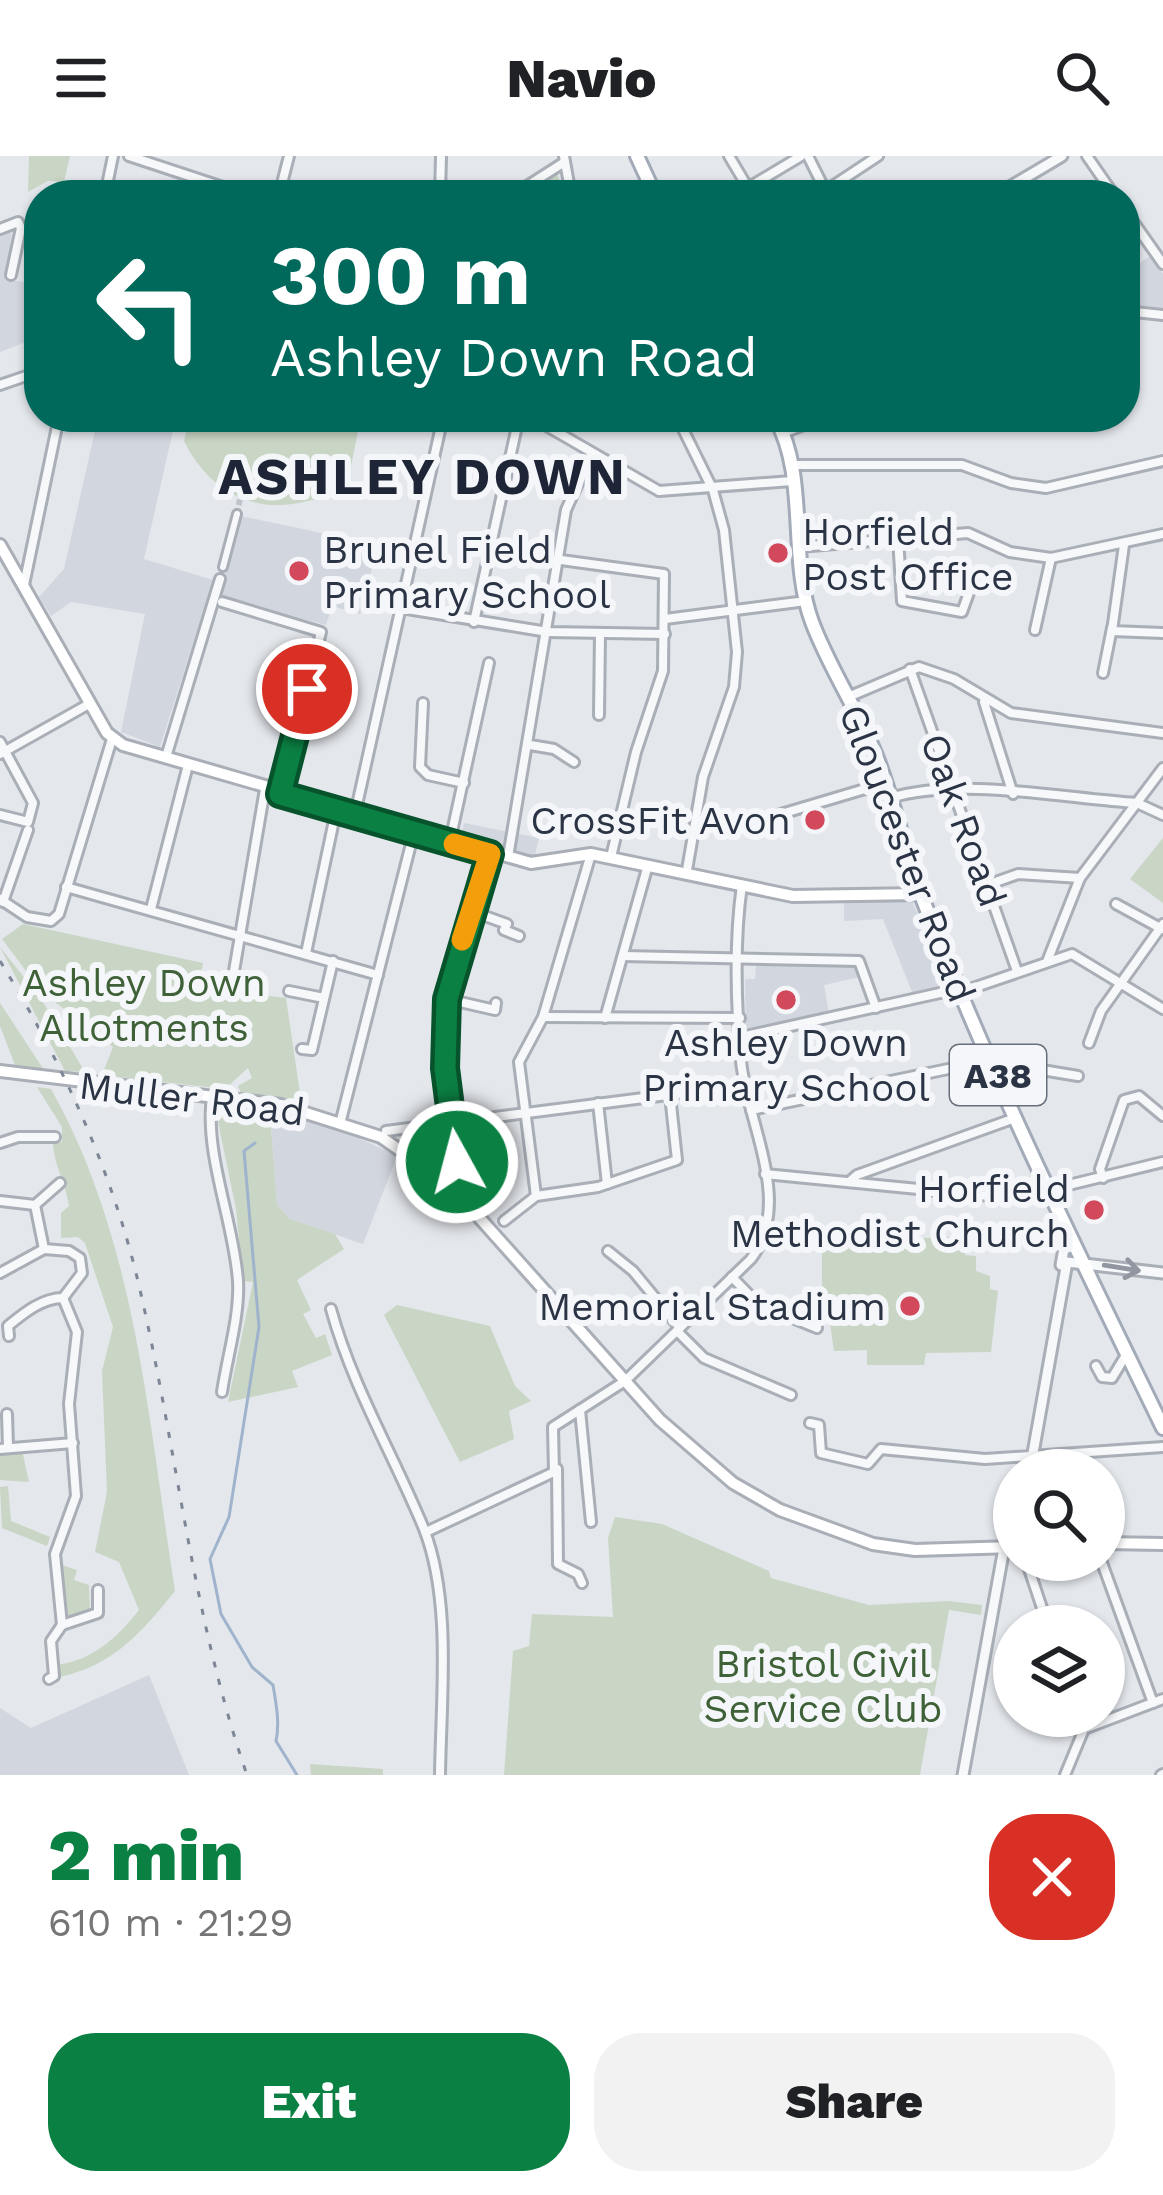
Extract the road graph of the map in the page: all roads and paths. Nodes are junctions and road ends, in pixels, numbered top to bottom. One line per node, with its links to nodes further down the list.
1 (128, 156): 6 (street)
2 (804, 156): 8 (street)
3 (878, 156): 9 (street)
4 (1062, 156): 10 (street)
5 (564, 160): 7 (street)
6 (199, 180)
7 (535, 180)
8 (762, 180)
9 (844, 180)
10 (1021, 180)
11 (0, 229): 14 (street)
12 (1140, 231): 13 (street)
13 (1163, 264)
14 (11, 274)
15 (55, 432): 37 (street)
16 (439, 432): 40 (street)
17 (516, 432): 43 (street)
18 (555, 432): 21 (street)
19 (684, 432): 25 (street)
20 (783, 433): 23 (main road, Gloucester Road / A38)
21 (591, 455): 25 (street); 33 (street)
22 (1163, 460): 23 (street)
23 (792, 465): 24 (main road, Gloucester Road / A38)
24 (792, 481): 25 (street); 31 (main road, Gloucester Road / A38)
25 (713, 490): 41 (street)
26 (237, 514): 34 (street)
27 (1163, 534): 30 (street)
28 (898, 538): 31 (street); 32 (street); 35 (street)
29 (0, 545): 37 (main road)
30 (1124, 545): 32 (street); 44 (street)
31 (799, 547): 38 (main road, Gloucester Road / A38)
32 (1051, 558): 45 (street)
33 (561, 560): 42 (street); 46 (street)
34 (224, 567)
35 (975, 576)
36 (220, 579): 62 (street)
37 (24, 585): 56 (main road)
38 (806, 601): 41 (street); 53 (main road, Gloucester Road / A38)
39 (222, 602): 70 (street)
40 (401, 608): 43 (street); 78 (street)
41 (733, 610): 42 (street); 87 (street)
42 (665, 619): 49 (street)
43 (474, 622): 46 (street)
44 (1112, 626): 47 (street); 52 (street)
45 (1035, 630)
46 (548, 632): 48 (street); 60 (street)
47 (1163, 633)
48 (600, 634): 49 (street); 57 (street)
49 (665, 634): 84 (street)
50 (489, 663): 66 (street)
51 (910, 669): 53 (street); 54 (street); 68 (street, Oak Road)
52 (1102, 673)
53 (848, 697): 67 (main road, Gloucester Road / A38)
54 (983, 700): 58 (street); 71 (street)
55 (423, 703): 66 (street)
56 (89, 704): 59 (main road); 61 (street)
57 (599, 716)
58 (1163, 733)
59 (112, 739): 62 (main road); 91 (street)
60 (530, 745): 63 (street); 85 (street)
61 (2, 749): 77 (street)
62 (165, 758): 64 (main road)
63 (574, 762)
64 (188, 765): 69 (main road); 95 (street)
65 (1163, 768): 73 (street)
66 (464, 783): 81 (street)
67 (885, 783): 72 (main road, Gloucester Road / A38); 75 (street)
68 (953, 789): 71 (street); 72 (street); 90 (street, Oak Road)
69 (265, 790): 70 (main road); 98 (street)
70 (280, 794): 74 (main road)
71 (1013, 794): 73 (street)
72 (890, 798): 92 (main road, Gloucester Road / A38)
73 (1137, 803): 76 (street); 88 (street)
74 (337, 811): 78 (main road); 100 (street)
75 (781, 814)
76 (1163, 814)
77 (0, 815)
78 (354, 816): 80 (main road)
79 (28, 830): 93 (street)
80 (414, 832): 81 (main road); 106 (street)
81 (449, 842): 82 (main road)
82 (490, 854): 85 (main road); 96 (street)
83 (591, 854): 84 (main road); 85 (main road); 116 (street)
84 (611, 857): 86 (main road)
85 (508, 859)
86 (649, 864): 87 (main road); 101 (street)
87 (687, 870): 89 (main road)
88 (1080, 878): 90 (street); 103 (street)
89 (742, 885): 92 (main road); 102 (street)
90 (987, 885): 105 (street, Oak Road)
91 (66, 887): 93 (street); 95 (street)
92 (921, 894): 109 (main road, Gloucester Road / A38)
93 (1, 901)
94 (1116, 904): 97 (street)
95 (152, 909): 98 (street)
96 (471, 911): 99 (street); 112 (street)
97 (1161, 927): 108 (street)
98 (238, 933): 100 (street); 107 (street)
99 (519, 936)
100 (306, 953): 104 (street)
101 (623, 956): 102 (street); 117 (street)
102 (740, 957): 114 (street); 118 (street)
103 (1048, 959): 105 (street); 108 (street)
104 (333, 961): 106 (street); 111 (street)
105 (1017, 971): 109 (street)
106 (378, 975): 134 (street)
107 (232, 977)
108 (1121, 981): 115 (street); 120 (street)
109 (960, 990): 114 (street); 122 (main road, Gloucester Road / A38)
110 (289, 991): 111 (street)
111 (324, 998): 121 (street)
112 (447, 999): 113 (street); 135 (street)
113 (496, 1003)
114 (875, 1008): 119 (street)
115 (1163, 1009)
116 (543, 1017): 117 (street); 131 (street)
117 (604, 1018): 118 (street)
118 (740, 1018): 119 (street)
119 (741, 1037): 125 (street)
120 (1090, 1043)
121 (302, 1049)
122 (988, 1053): 126 (main road, Gloucester Road / A38); 130 (street)
123 (0, 1071): 128 (main road, Muller Road)
124 (1078, 1076): 126 (street)
125 (745, 1085): 127 (street); 130 (street)
126 (1002, 1085): 133 (main road, Gloucester Road / A38)
127 (670, 1094): 129 (street); 145 (street)
128 (212, 1097): 134 (main road, Muller Road); 167 (street)
129 (598, 1103): 131 (street); 145 (street)
130 (751, 1110): 140 (street)
131 (524, 1112): 135 (street); 147 (street)
132 (1163, 1116): 141 (street)
133 (1017, 1117): 144 (street); 146 (main road, Gloucester Road / A38)
134 (340, 1120): 150 (main road, Muller Road)
135 (451, 1120): 136 (street); 142 (street)
136 (386, 1131)
137 (51, 1140): 138 (street)
138 (0, 1143)
139 (1163, 1162): 141 (street)
140 (766, 1174): 144 (street); 157 (street)
141 (1103, 1178): 146 (street)
142 (457, 1180)
143 (60, 1183): 149 (street)
144 (850, 1183): 146 (street)
145 (607, 1184): 147 (street)
146 (1046, 1186): 151 (main road, Gloucester Road / A38)
147 (536, 1196): 150 (street)
148 (0, 1202): 149 (street)
149 (35, 1205): 152 (street)
150 (498, 1225): 166 (main road, Muller Road)
151 (1067, 1232): 154 (main road, Gloucester Road / A38); 158 (street)
152 (44, 1250): 156 (street); 159 (street)
153 (608, 1251): 162 (street)
154 (1082, 1262): 155 (street, one-way to 155); 158 (street); 164 (main road, Gloucester Road / A38)
155 (1163, 1273)
156 (0, 1274)
157 (732, 1276): 161 (street); 162 (street)
158 (1061, 1277): 176 (street)
159 (63, 1298): 163 (street); 173 (street)
160 (330, 1309): 181 (street)
161 (817, 1328)
162 (679, 1329): 166 (street); 168 (street)
163 (6, 1330)
164 (1127, 1354): 165 (street); 172 (main road, Gloucester Road / A38)
165 (1096, 1366)
166 (625, 1382): 169 (street); 184 (main road, Muller Road)
167 (222, 1392)
168 (791, 1394)
169 (580, 1410): 179 (street); 180 (street)
170 (8, 1414): 175 (street)
171 (809, 1423): 178 (street)
172 (1163, 1428)
173 (73, 1443): 175 (street); 189 (street)
174 (1163, 1447): 177 (street)
175 (4, 1448)
176 (1034, 1449)
177 (1125, 1450)
178 (993, 1458)
179 (556, 1467): 181 (street); 187 (street)
180 (591, 1522)
181 (426, 1532): 194 (street)
182 (1125, 1543): 183 (main road)
183 (1163, 1544)
184 (993, 1548)
185 (1002, 1581): 195 (street)
186 (1109, 1581): 191 (street)
187 (582, 1583)
188 (98, 1590): 189 (street)
189 (62, 1625): 190 (street)
190 (49, 1679)
191 (1158, 1701): 192 (street)
192 (1125, 1713)
193 (1081, 1737): 196 (street)
194 (440, 1775)
195 (963, 1775)
196 (1065, 1775)

